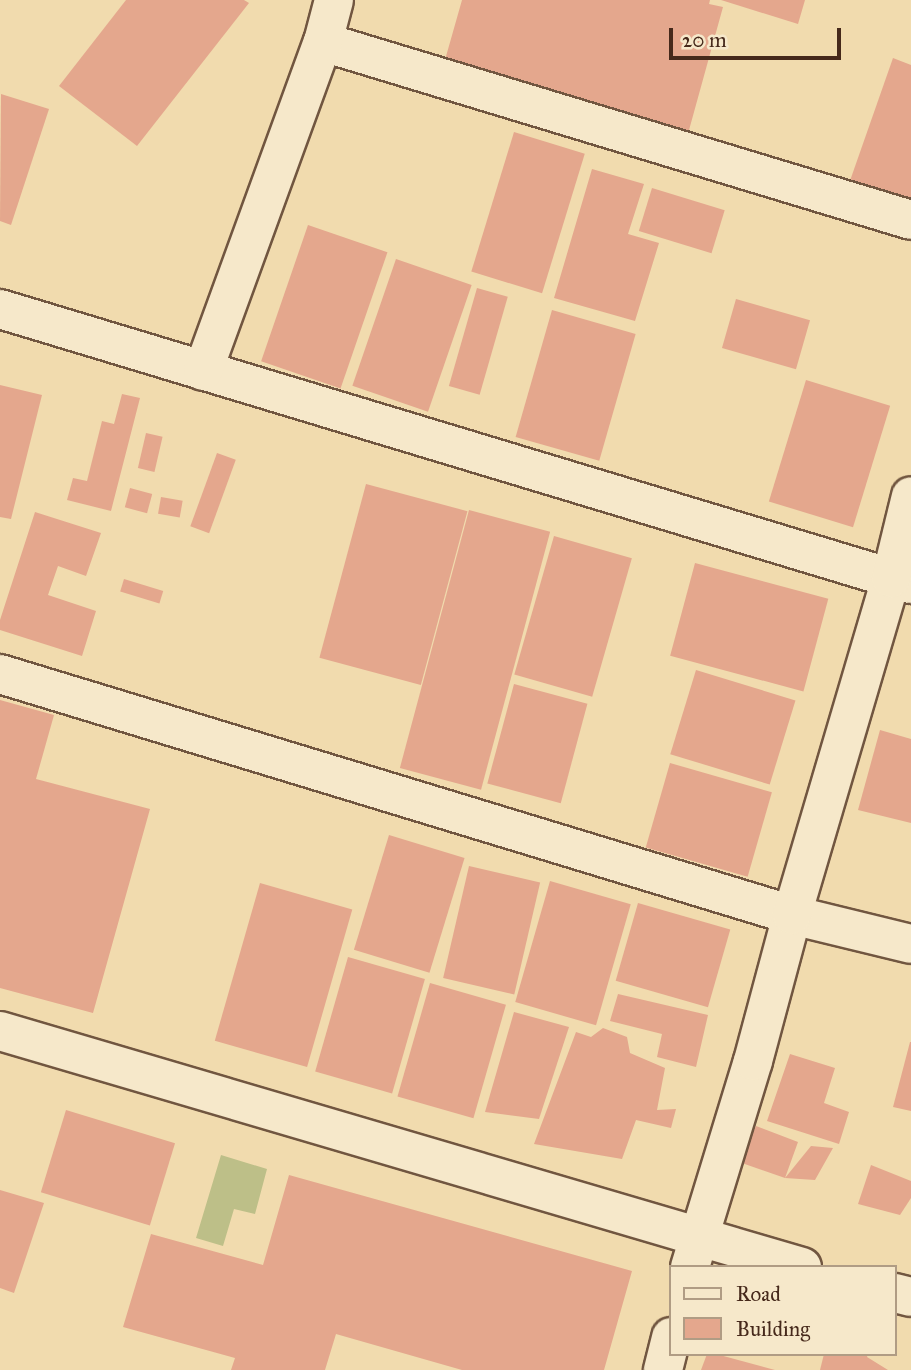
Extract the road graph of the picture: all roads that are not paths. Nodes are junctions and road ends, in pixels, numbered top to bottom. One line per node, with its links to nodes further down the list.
1 (334, 0): 2 (street)
2 (323, 42): 3 (street); 5 (street)
3 (911, 220)
4 (0, 309): 5 (street)
5 (204, 370): 7 (street)
6 (911, 496): 7 (street)
7 (901, 581): 9 (street)
8 (0, 674): 9 (street)
9 (792, 915): 10 (street); 12 (street)
10 (911, 944)
11 (0, 1031): 12 (street)
12 (693, 1252): 13 (street)
13 (787, 1265)
14 (670, 1341): 15 (street)
15 (663, 1370)

